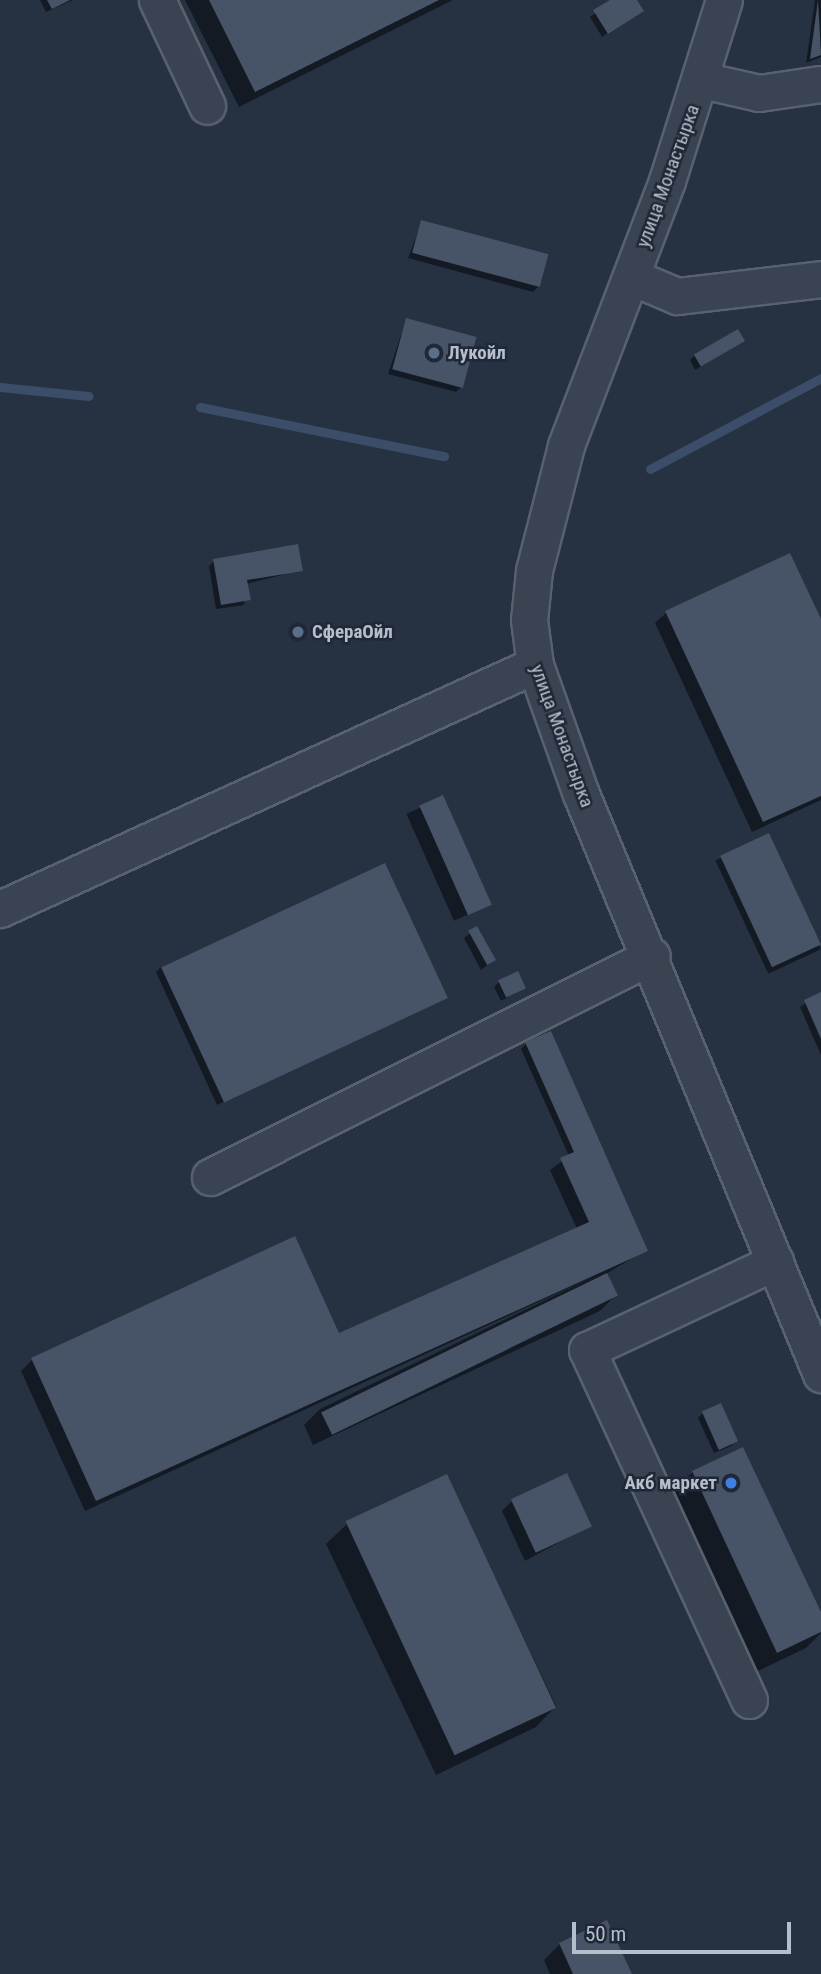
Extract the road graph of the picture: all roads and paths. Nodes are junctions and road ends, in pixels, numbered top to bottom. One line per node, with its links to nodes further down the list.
1 (158, 0): 5 (street)
2 (724, 0): 3 (street, улица Монастырка)
3 (702, 80): 4 (street); 6 (street, улица Монастырка)
4 (821, 84)
5 (207, 106)
6 (632, 277): 7 (street); 8 (street, улица Монастырка)
7 (821, 279)
8 (535, 665): 9 (street); 10 (street, улица Монастырка)
9 (0, 909)
10 (652, 956): 11 (street); 12 (street, улица Монастырка)
11 (210, 1177)
12 (775, 1262): 13 (street, улица Монастырка); 14 (street)
13 (821, 1374)
14 (749, 1700)

